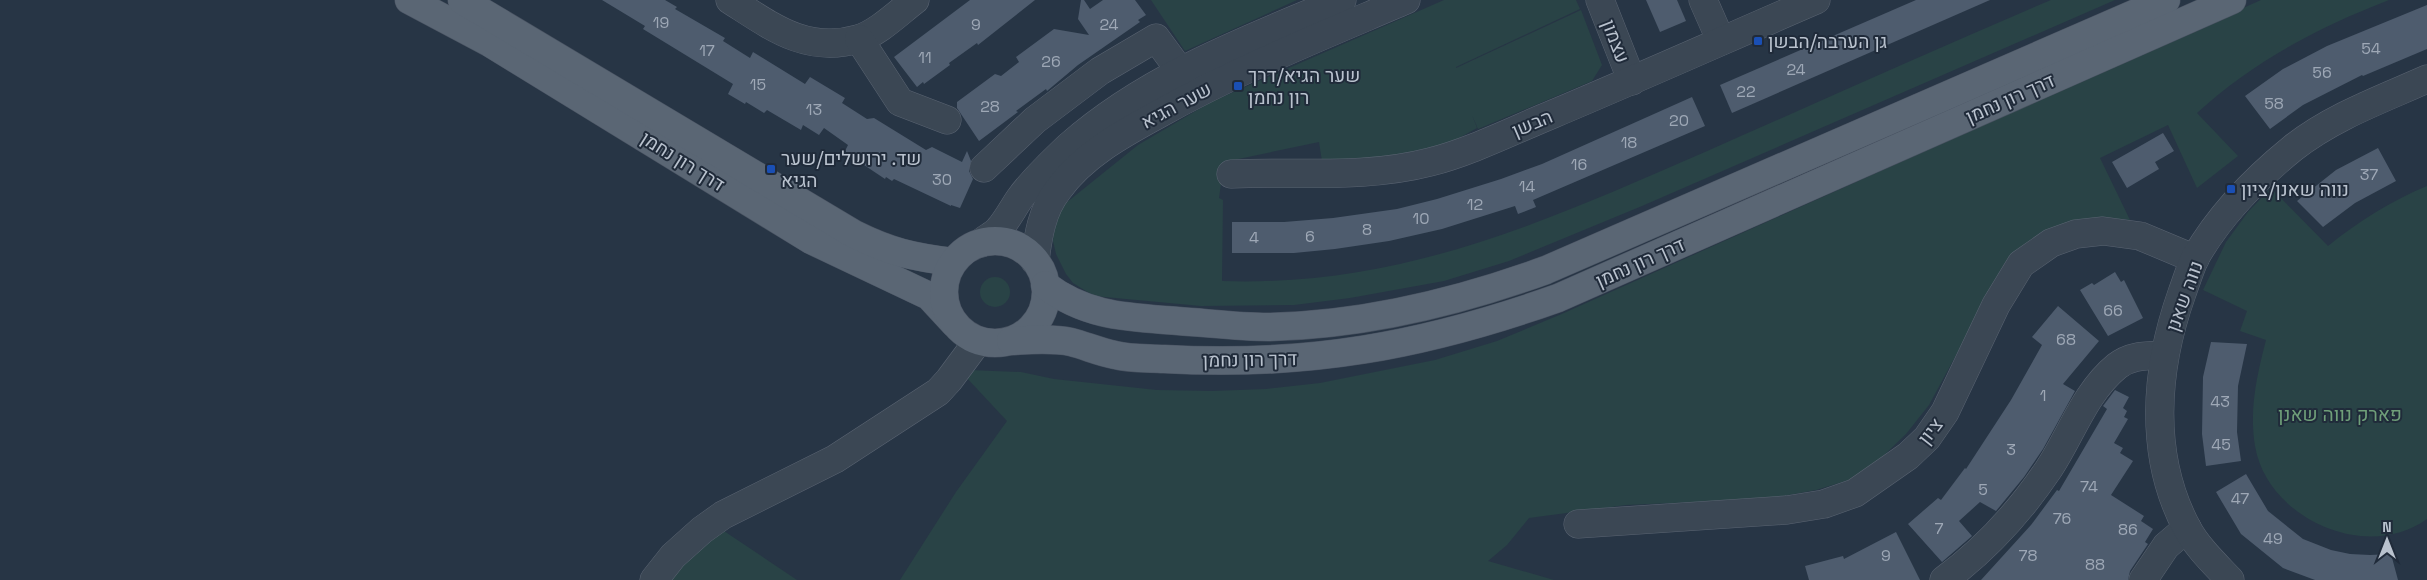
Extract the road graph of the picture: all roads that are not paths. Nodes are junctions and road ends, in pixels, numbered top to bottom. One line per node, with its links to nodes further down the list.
1 (409, 0): 24 (main road, דרך רון נחמן)
2 (462, 0): 22 (main road, דרך רון נחמן)
3 (730, 0): 12 (street)
4 (915, 0): 12 (street)
5 (1342, 0): 14 (street, שער הגיא)
6 (1406, 0): 23 (street, שער הגיא)
7 (1600, 0): 16 (street, עצמון)
8 (1703, 0): 13 (street)
9 (1816, 0): 13 (street, הבשן)
10 (2166, 0): 23 (main road, דרך רון נחמן)
11 (2232, 0): 26 (main road, דרך רון נחמן)
12 (859, 39): 17 (street)
13 (1721, 41): 16 (street, הבשן)
14 (1181, 72): 18 (street); 20 (street, שער הגיא)
15 (2427, 79): 21 (street, נווה שאנן)
16 (1632, 81): 19 (street, הבשן)
17 (947, 120)
18 (984, 168)
19 (1231, 174)
20 (981, 243): 22 (main road); 23 (main road)
21 (2195, 259): 27 (street, נווה שאנן); 28 (street, ציון)
22 (953, 262): 24 (main road)
23 (1040, 273): 26 (main road)
24 (954, 323): 25 (main road)
25 (978, 341): 26 (main road); 30 (street)
26 (1011, 341)
27 (2164, 355): 29 (street, נווה שאנן); 31 (street)
28 (1578, 524)
29 (2187, 528): 32 (street); 33 (street, נווה שאנן)
30 (654, 580)
31 (1944, 580)
32 (2144, 580)
33 (2230, 580)

